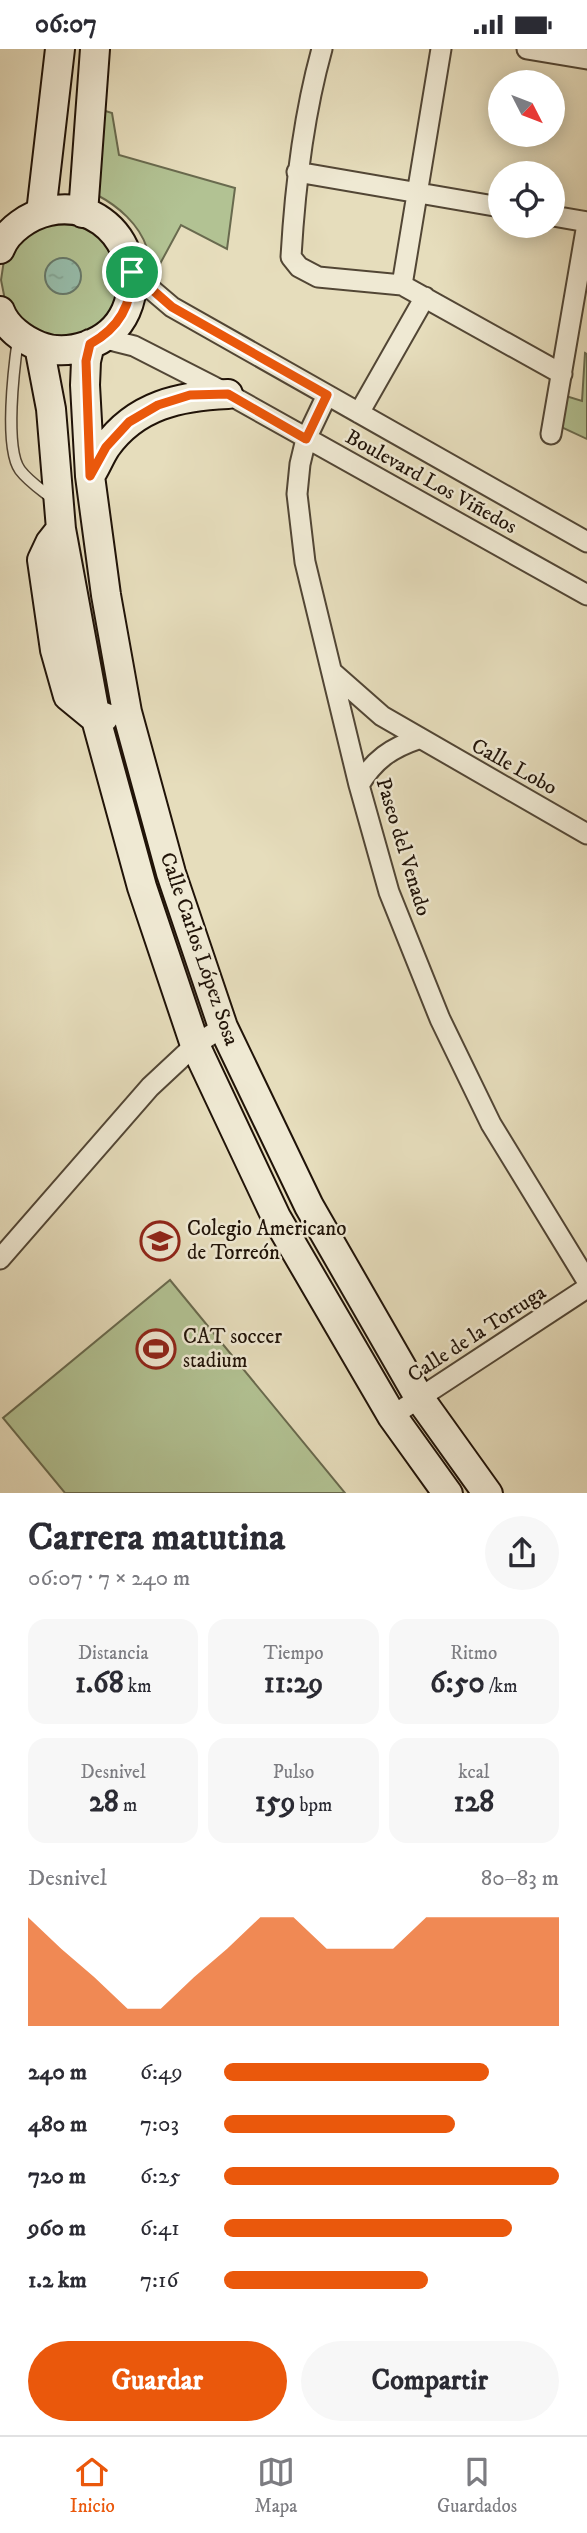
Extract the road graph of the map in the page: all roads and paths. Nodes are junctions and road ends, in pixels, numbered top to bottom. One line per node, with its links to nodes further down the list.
1 (60, 49): 10 (street)
2 (94, 49): 11 (street)
3 (322, 49): 7 (street)
4 (441, 49): 8 (street)
5 (527, 49): 6 (street)
6 (587, 59)
7 (297, 172): 8 (street); 16 (street)
8 (418, 192): 9 (street); 16 (street)
9 (488, 205)
10 (41, 213): 11 (street); 14 (street)
11 (83, 213): 15 (street)
12 (565, 218): 13 (street)
13 (587, 223): 21 (street)
14 (0, 249)
15 (132, 272): 20 (street); 23 (street, Boulevard Los Viñedos)
16 (402, 285): 17 (street)
17 (425, 297): 21 (street); 24 (street)
18 (0, 311): 19 (street)
19 (29, 341): 20 (street); 28 (street, Calle Carlos López Sosa); 28 (lane)
20 (96, 341): 22 (street, Boulevard Los Viñedos); 27 (street, Calle Carlos López Sosa)
21 (562, 373): 25 (street)
22 (228, 394): 26 (street, Boulevard Los Viñedos); 27 (street)
23 (327, 395): 24 (street, Boulevard Los Viñedos); 26 (street, Paseo del Venado)
24 (359, 413): 29 (street, Boulevard Los Viñedos)
25 (551, 434)
26 (306, 439): 30 (street, Boulevard Los Viñedos); 31 (street, Paseo del Venado)
27 (90, 476): 32 (street, Calle Carlos López Sosa)
28 (59, 516): 33 (street, Calle Carlos López Sosa)
29 (587, 542)
30 (587, 595)
31 (331, 671): 34 (street, Calle Lobo); 35 (street, Paseo del Venado)
32 (127, 712): 33 (street); 37 (street, Calle Carlos López Sosa)
33 (96, 719): 38 (street, Calle Carlos López Sosa)
34 (418, 739): 35 (street); 36 (street, Calle Lobo)
35 (359, 785): 40 (street, Paseo del Venado)
36 (587, 834)
37 (223, 1027): 38 (street); 42 (street, Calle Carlos López Sosa)
38 (195, 1045): 39 (street); 43 (street, Calle Carlos López Sosa)
39 (2, 1256)
40 (587, 1281)
41 (587, 1288): 42 (street, Calle de la Tortuga)
42 (420, 1399): 43 (street, Calle de la Tortuga); 45 (street, Calle Carlos López Sosa)
43 (392, 1416): 44 (street, Calle Carlos López Sosa)
44 (448, 1493)
45 (488, 1493)

